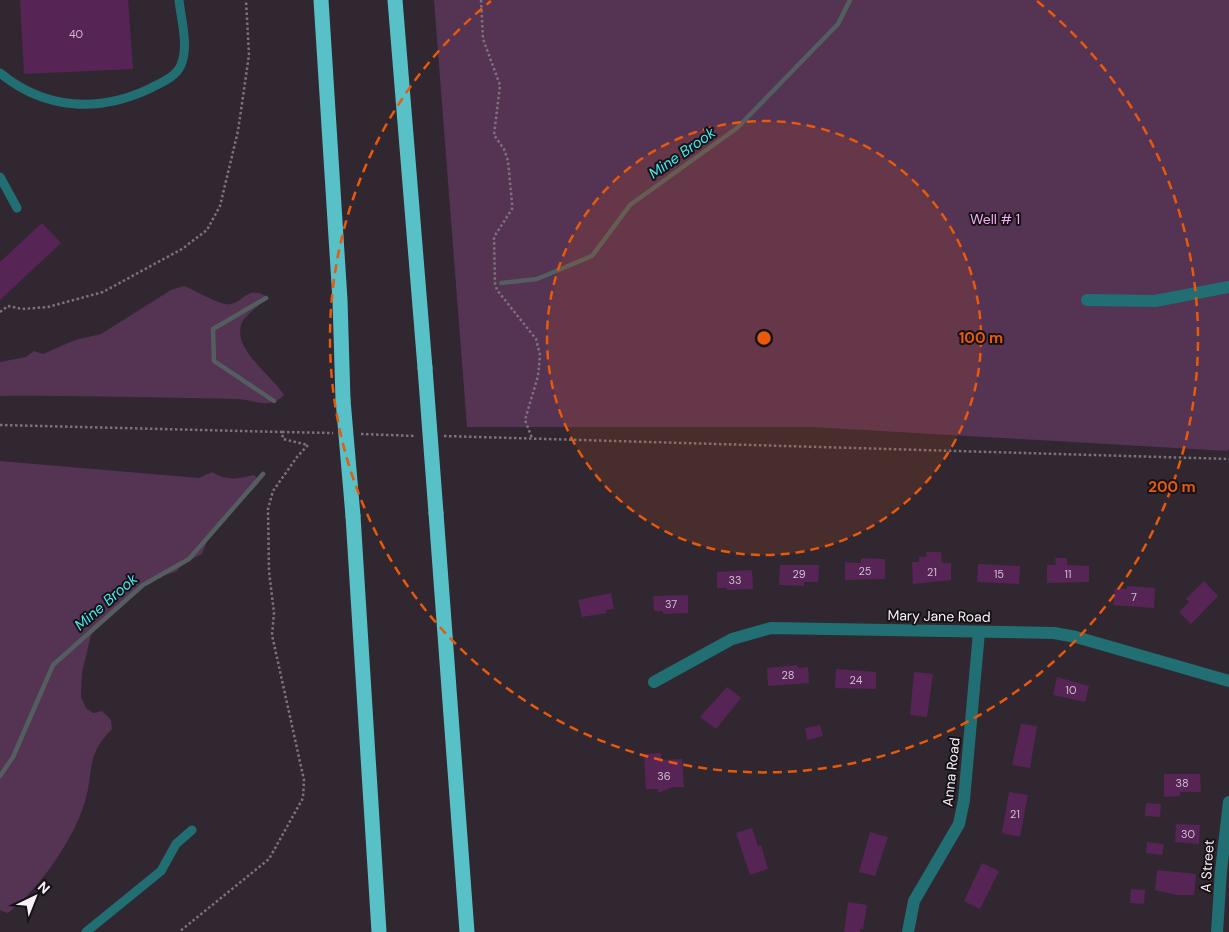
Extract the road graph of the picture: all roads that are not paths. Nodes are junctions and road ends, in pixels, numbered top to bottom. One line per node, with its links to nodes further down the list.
1 (179, 0): 4 (lane)
2 (320, 0): 15 (highway, bridge)
3 (395, 0): 16 (highway, bridge)
4 (0, 73)
5 (0, 177): 6 (lane)
6 (17, 208)
7 (1229, 287): 8 (street)
8 (1087, 300)
9 (979, 632): 10 (street, Mary Jane Road); 11 (street, Mary Jane Road); 17 (street, Anna Road)
10 (1229, 681)
11 (654, 682)
12 (1229, 802): 18 (street, A Street)
13 (192, 830): 14 (lane)
14 (86, 932)
15 (379, 932)
16 (467, 932)
17 (908, 932)
18 (1217, 932)

